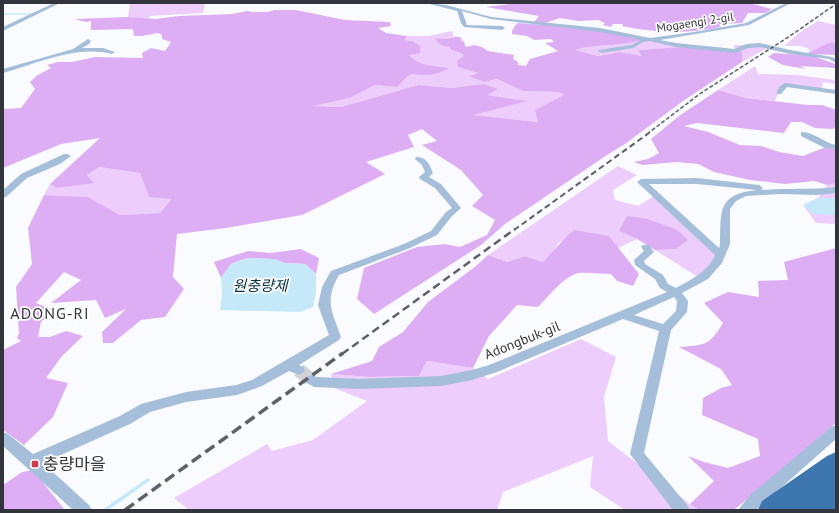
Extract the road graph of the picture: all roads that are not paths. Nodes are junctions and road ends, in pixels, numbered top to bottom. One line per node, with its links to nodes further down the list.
1 (58, 3): 6 (street)
2 (428, 3): 4 (street)
3 (788, 3): 7 (street, Mogaengi 2-gil)
4 (459, 10): 5 (street); 7 (street)
5 (502, 28)
6 (3, 29)
7 (651, 40): 10 (street, Mogaengi 2-gil); 12 (street)
8 (88, 41): 9 (street)
9 (75, 50): 11 (street); 13 (street)
10 (600, 51)
11 (112, 52)
12 (836, 61)
13 (3, 71)
14 (836, 92): 15 (street)
15 (779, 93)
16 (804, 134): 17 (street)
17 (836, 147)
18 (67, 156): 22 (street)
19 (419, 159): 31 (street)
20 (836, 190): 21 (street, Adongbuk-gil)
21 (781, 191): 24 (street, Adongbuk-gil); 24 (street, Adongbuk-gil)
22 (3, 195)
23 (646, 247): 25 (street)
24 (721, 254): 25 (street, Adongbuk-gil)
25 (676, 292): 26 (street, Adongbuk-gil); 27 (street)
26 (623, 316): 27 (street); 28 (street, Adongbuk-gil)
27 (665, 329): 36 (street)
28 (311, 380)
29 (836, 431): 37 (street)
30 (3, 438): 31 (street)
31 (31, 462): 35 (street)
32 (836, 463): 38 (highway)
33 (836, 476): 39 (highway)
34 (836, 506): 40 (highway)
35 (84, 510)
36 (682, 510)
37 (746, 510)
38 (771, 510)
39 (806, 510)
40 (833, 510)

